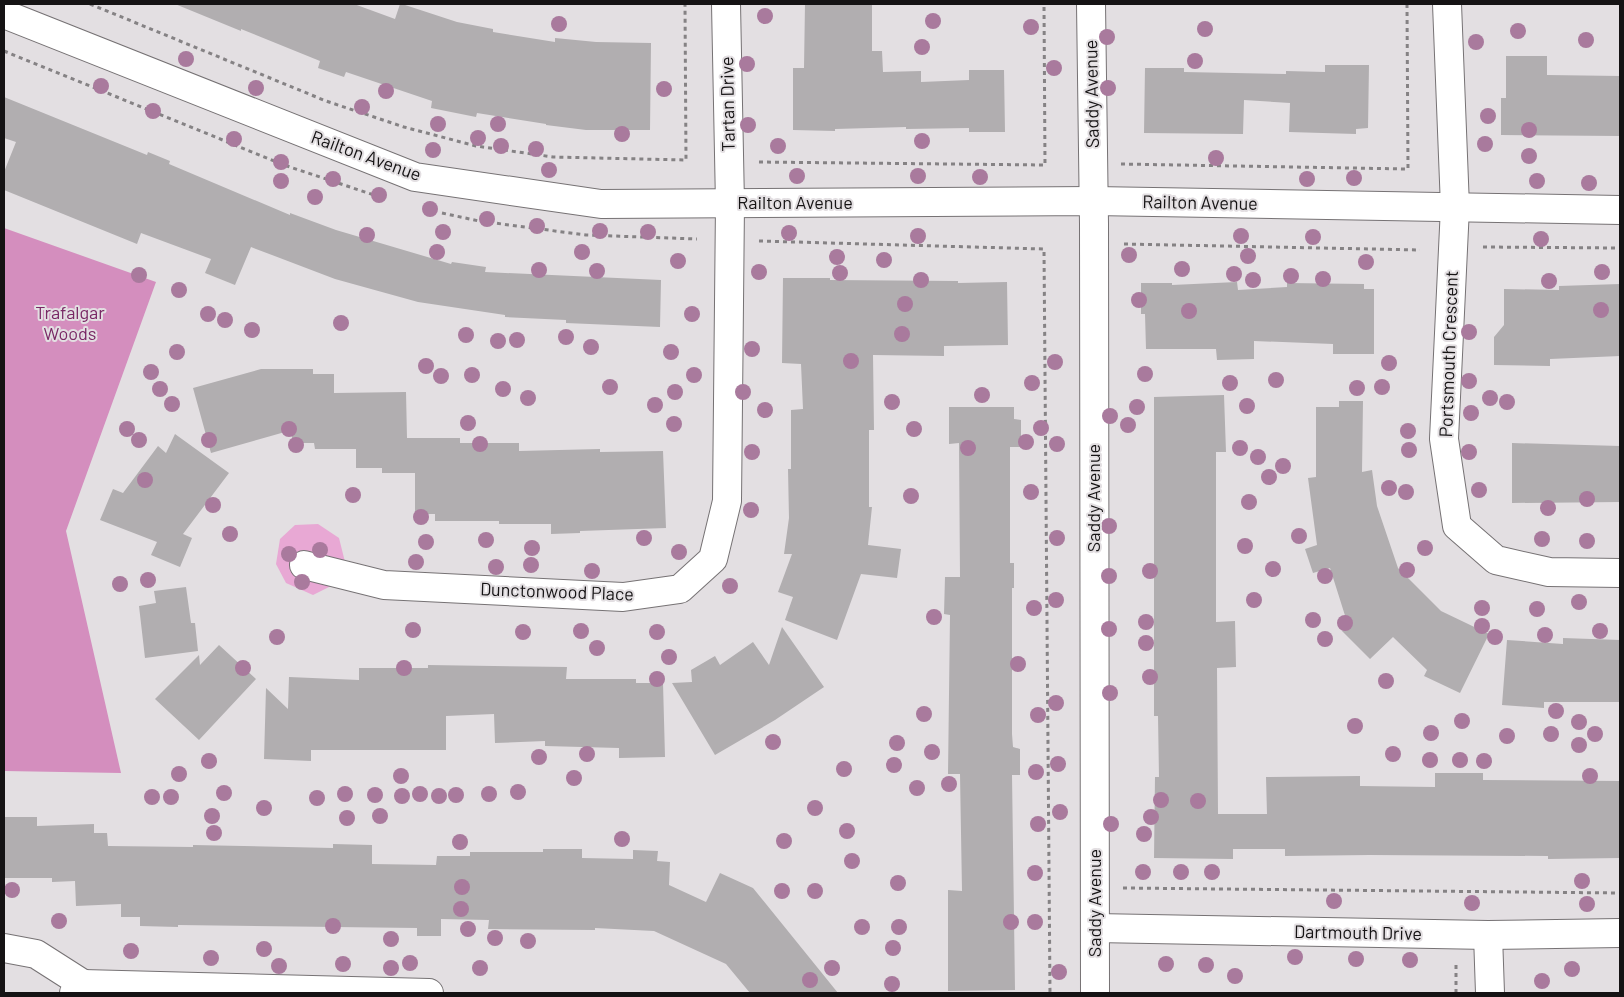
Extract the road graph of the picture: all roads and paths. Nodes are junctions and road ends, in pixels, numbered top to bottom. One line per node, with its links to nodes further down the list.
1 (90, 4): 2 (path)
2 (685, 4)
3 (726, 4): 12 (street, Tartan Drive)
4 (1044, 4): 10 (path)
5 (1091, 4): 11 (street, Saddy Avenue)
6 (1407, 4): 9 (path)
7 (1447, 4): 13 (street, Portsmouth Crescent)
8 (4, 14): 12 (street, Railton Avenue)
9 (1121, 155)
10 (754, 162)
11 (1094, 201): 12 (street, Railton Avenue); 13 (street, Railton Avenue); 24 (street, Saddy Avenue)
12 (730, 204): 20 (street, Dunctonwood Place)
13 (1455, 207): 14 (street, Railton Avenue); 21 (street, Portsmouth Crescent)
14 (1620, 210)
15 (753, 241): 31 (path)
16 (1120, 244): 19 (path)
17 (1476, 247): 18 (path)
18 (1620, 248)
19 (1420, 250)
20 (304, 565)
21 (1620, 572)
22 (1123, 878): 23 (path)
23 (1620, 892)
24 (1095, 928): 26 (street, Dartmouth Drive); 32 (street, Saddy Avenue)
25 (1620, 934): 26 (street, Dartmouth Drive)
26 (1488, 935): 34 (street)
27 (4, 948): 29 (street)
28 (1456, 957): 33 (path)
29 (79, 989): 30 (street)
30 (429, 993)
31 (1050, 993)
32 (1095, 993)
33 (1456, 993)
34 (1490, 993)

